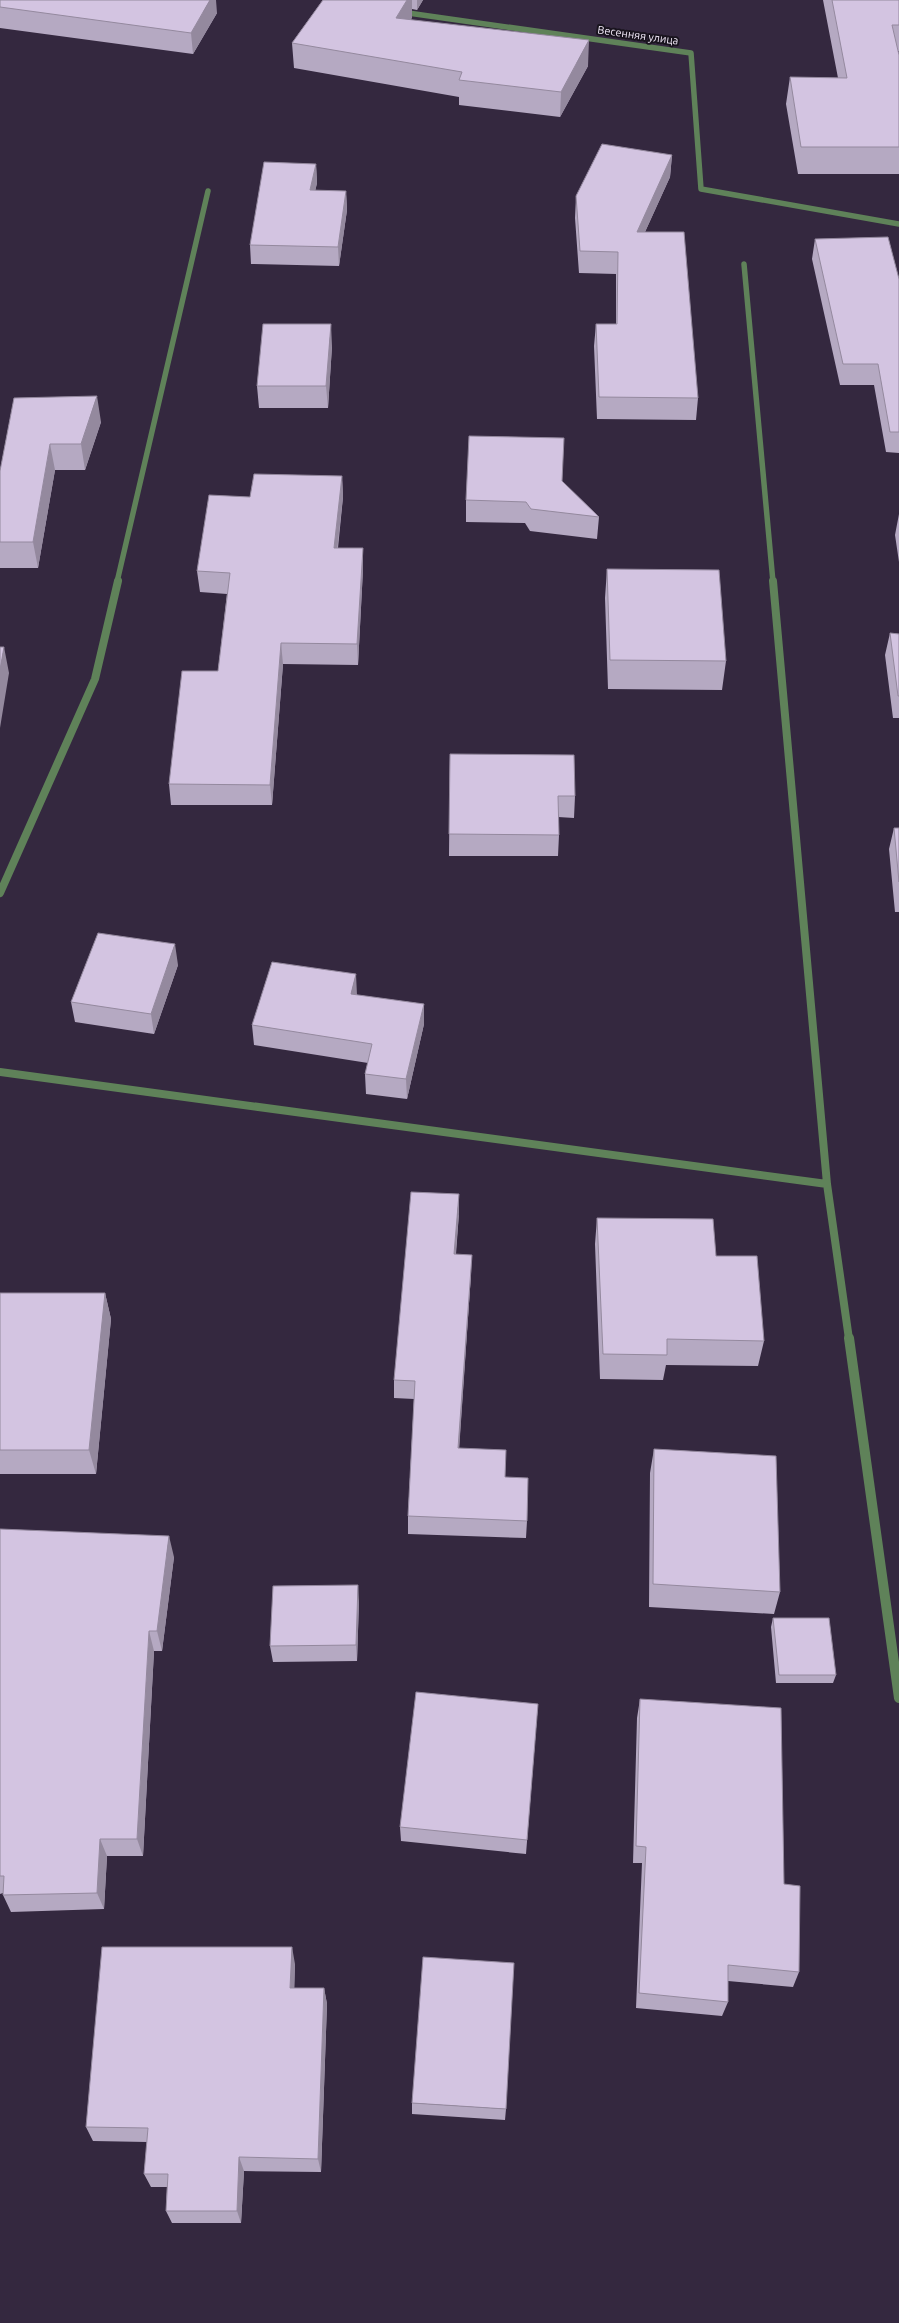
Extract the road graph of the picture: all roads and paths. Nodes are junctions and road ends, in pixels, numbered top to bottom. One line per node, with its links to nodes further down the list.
1 (391, 10): 3 (street, Весенняя улица)
2 (208, 190): 5 (street)
3 (899, 224)
4 (744, 264): 7 (street)
5 (0, 893)
6 (0, 1072): 7 (street)
7 (827, 1184): 8 (street)
8 (899, 1698)

